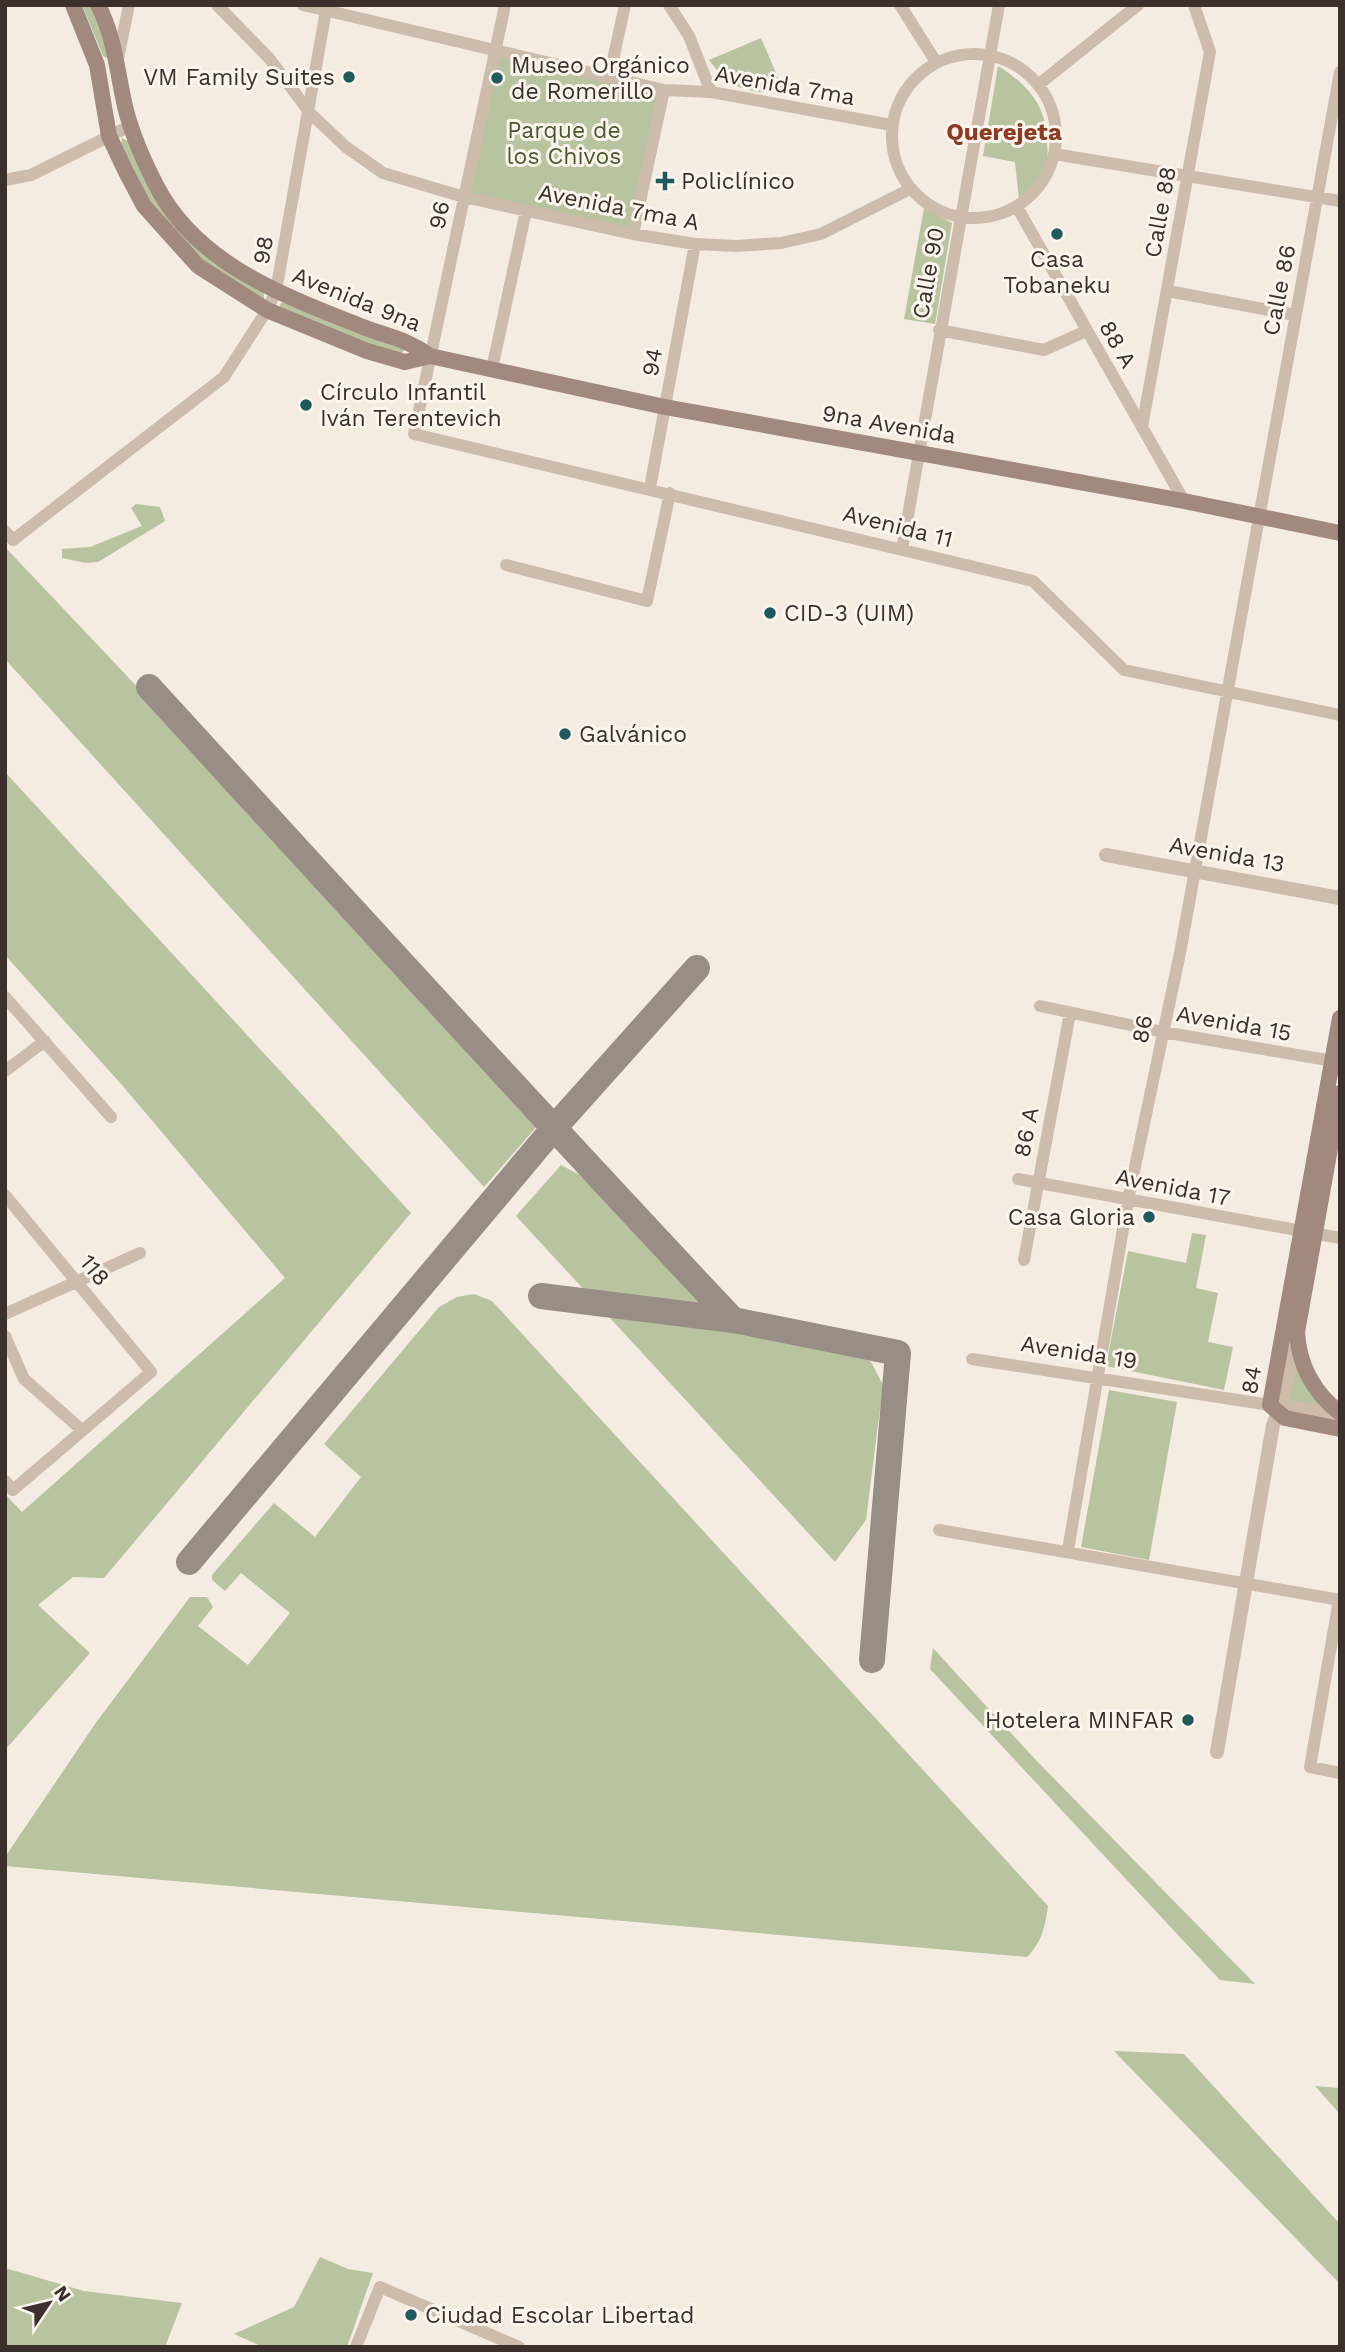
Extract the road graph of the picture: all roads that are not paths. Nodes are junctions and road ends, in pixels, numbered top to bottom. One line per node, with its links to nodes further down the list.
1 (73, 5): 26 (main road, Avenida 9na)
2 (98, 5): 16 (main road, Avenida 9na)
3 (129, 5): 16 (street)
4 (217, 5): 23 (street, Avenida 7ma A)
5 (303, 5): 13 (street, Avenida 7ma)
6 (505, 5): 14 (street, 96)
7 (625, 5): 19 (street)
8 (900, 5): 17 (street)
9 (999, 5): 15 (street, Calle 90)
10 (1138, 5): 20 (street)
11 (1194, 5): 28 (street, Calle 88)
12 (672, 6): 22 (street)
13 (327, 8): 14 (street, Avenida 7ma); 23 (street, 98)
14 (495, 53): 19 (street, Avenida 7ma); 31 (street, 96)
15 (989, 55): 17 (street); 20 (street); 36 (street, Calle 90)
16 (118, 58): 25 (main road, Avenida 9na)
17 (936, 62): 24 (street)
18 (1340, 72): 32 (street, Calle 86)
19 (609, 78): 21 (street, Avenida 7ma)
20 (1038, 85): 27 (street)
21 (664, 90): 22 (street, Avenida 7ma); 37 (street)
22 (711, 92): 24 (street, Avenida 7ma)
23 (310, 113): 31 (street, Avenida 7ma A); 39 (street, 98)
24 (891, 125): 30 (street)
25 (130, 126): 26 (street); 39 (main road, Avenida 9na)
26 (107, 128): 29 (street); 41 (main road, Avenida 9na)
27 (1055, 154): 28 (street); 34 (street)
28 (1188, 174): 32 (street); 40 (street, Calle 88)
29 (5, 180)
30 (909, 189): 36 (street); 38 (street, Avenida 7ma A)
31 (464, 197): 35 (street, Avenida 7ma A); 45 (street, 96)
32 (1318, 197): 33 (street); 42 (street, Calle 86)
33 (1340, 201)
34 (1017, 207): 36 (street); 44 (street, 88 A)
35 (526, 211): 37 (street, Avenida 7ma A); 46 (street)
36 (959, 218): 43 (street, Calle 90)
37 (633, 234): 38 (street, Avenida 7ma A)
38 (695, 244): 47 (street, 94)
39 (276, 291): 41 (street, 98); 45 (main road, Avenida 9na)
40 (1168, 291): 42 (street); 48 (street, Calle 88)
41 (267, 310): 45 (main road, Avenida 9na); 55 (street, 98)
42 (1295, 315): 54 (street, Calle 86)
43 (939, 330): 44 (street); 50 (street, Calle 90)
44 (1086, 331): 48 (street, 88 A)
45 (430, 356): 46 (main road, 9na Avenida); 49 (street, 96)
46 (492, 369): 47 (main road, 9na Avenida)
47 (665, 407): 50 (main road, 9na Avenida); 51 (street, 94)
48 (1142, 427): 53 (street, 88 A)
49 (414, 434): 51 (street, Avenida 11)
50 (918, 452): 53 (main road, 9na Avenida); 57 (street, Calle 90)
51 (649, 488): 52 (street, Avenida 11)
52 (670, 494): 57 (street, Avenida 11); 58 (street)
53 (1184, 501): 54 (main road, 9na Avenida)
54 (1259, 516): 56 (main road, 9na Avenida); 59 (street, 86)
55 (5, 531)
56 (1340, 532)
57 (902, 549): 59 (street, Avenida 11)
58 (506, 565)
59 (1227, 693): 60 (street, Avenida 11); 62 (street, 86)
60 (1340, 715)
61 (1106, 855): 62 (street, Avenida 13)
62 (1195, 872): 63 (street, Avenida 13); 68 (street, 86)
63 (1340, 898)
64 (5, 997): 69 (street)
65 (1040, 1006): 66 (street, Avenida 15)
66 (1070, 1013): 68 (street, Avenida 15); 75 (street, 86 A)
67 (1340, 1018): 70 (main road, 84)
68 (1163, 1032): 70 (street, Avenida 15); 77 (street, 86)
69 (45, 1041): 71 (street); 73 (street)
70 (1336, 1062): 78 (main road, 84)
71 (5, 1071)
72 (1340, 1093): 78 (main road, 84)
73 (111, 1117)
74 (1018, 1179): 75 (street, Avenida 17)
75 (1038, 1183): 77 (street, Avenida 17); 81 (street, 86 A)
76 (5, 1195): 82 (street, 118)
77 (1128, 1200): 78 (street, Avenida 17); 87 (street, 86)
78 (1307, 1233): 79 (street, Avenida 17); 84 (main road, 84); 88 (main road, 84)
79 (1340, 1238)
80 (141, 1253): 82 (street)
81 (1024, 1260)
82 (79, 1284): 83 (street); 91 (street, 118)
83 (5, 1314)
84 (1297, 1332): 88 (street); 89 (main road)
85 (5, 1336): 91 (street)
86 (972, 1359): 87 (street, Avenida 19)
87 (1097, 1377): 88 (street, Avenida 19); 94 (street, 86)
88 (1277, 1407): 89 (street); 90 (main road); 95 (street, 84)
89 (1340, 1414)
90 (1340, 1429)
91 (82, 1430): 92 (street)
92 (5, 1481)
93 (939, 1530): 94 (street)
94 (1068, 1550): 95 (street)
95 (1243, 1581): 96 (street); 97 (street, 84)
96 (1339, 1600): 98 (street)
97 (1213, 1751)
98 (1340, 1773)
99 (356, 2347): 100 (street)
100 (519, 2347)

